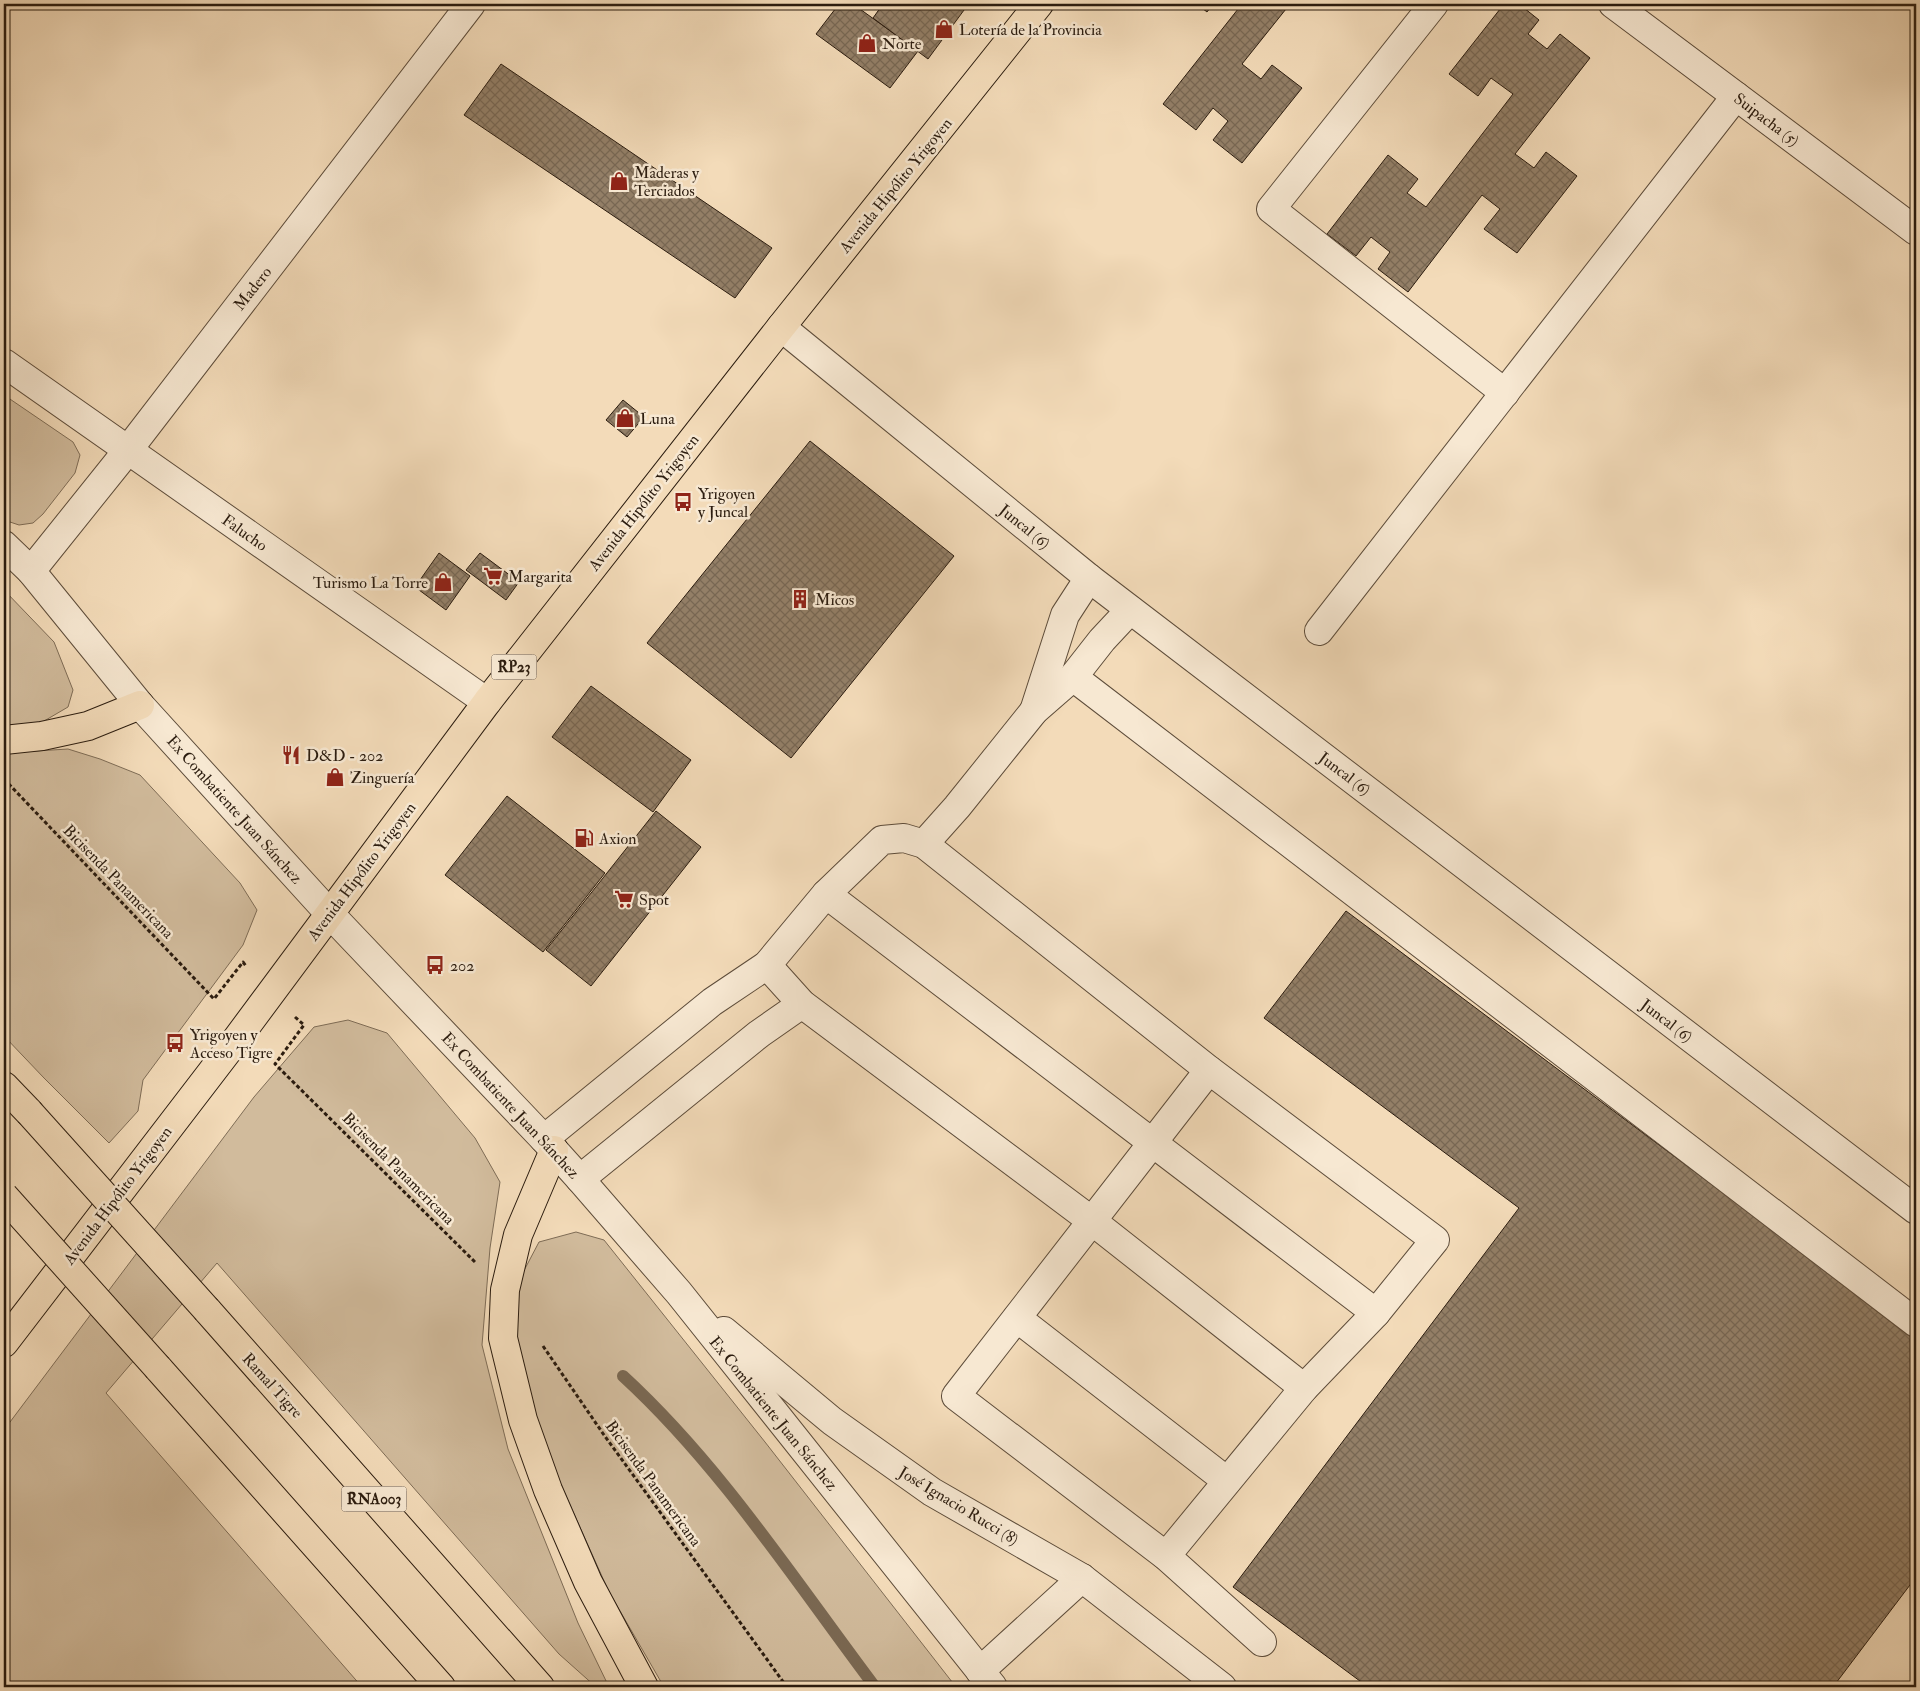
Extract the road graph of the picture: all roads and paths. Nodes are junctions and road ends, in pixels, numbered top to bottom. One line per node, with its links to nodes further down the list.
1 (471, 4): 10 (street, Madero)
2 (1039, 4): 7 (main road, Avenida Hipólito Yrigoyen / RP23)
3 (1434, 4): 9 (street)
4 (1616, 5): 5 (street, Suipacha (5))
5 (1736, 96): 6 (street, Suipacha (5)); 9 (street)
6 (1916, 231)
7 (781, 328): 13 (street, Juncal (6)); 17 (main road, Avenida Hipólito Yrigoyen / RP23)
8 (4, 363): 10 (street, Falucho)
9 (1505, 393): 15 (street)
10 (128, 450): 12 (street, Madero); 17 (street, Falucho)
11 (4, 545): 12 (street, Ex Combatiente Juan Sánchez)
12 (32, 571): 18 (street, Ex Combatiente Juan Sánchez)
13 (1090, 578): 14 (street, Juncal (6)); 19 (street)
14 (1130, 610): 16 (street); 34 (street, Juncal (6))
15 (1319, 631)
16 (1073, 677): 19 (street); 40 (street)
17 (487, 702): 24 (main road, Avenida Hipólito Yrigoyen / RP23)
18 (140, 706): 20 (main road); 24 (street, Ex Combatiente Juan Sánchez)
19 (1034, 711): 22 (street)
20 (4, 740)
21 (4, 779): 26 (path, Bicisenda Panamericana)
22 (924, 844): 23 (street); 28 (street)
23 (826, 894): 25 (street); 30 (street)
24 (330, 913): 26 (main road, Avenida Hipólito Yrigoyen / RP23); 31 (street, Ex Combatiente Juan Sánchez)
25 (767, 964): 27 (street); 31 (street)
26 (270, 993): 36 (path, Bicisenda Panamericana); 42 (main road, Avenida Hipólito Yrigoyen / RP23)
27 (802, 1004): 32 (street); 35 (street)
28 (1209, 1070): 30 (street); 38 (street)
29 (4, 1086): 50 (main road, Ramal Tigre / RNA003, bridge)
30 (1152, 1142): 35 (street); 38 (street)
31 (549, 1144): 32 (street, Ex Combatiente Juan Sánchez); 36 (main road)
32 (580, 1179): 37 (street, Ex Combatiente Juan Sánchez)
33 (4, 1196): 49 (main road, bridge)
34 (1916, 1210)
35 (1092, 1221): 39 (street); 43 (street)
36 (504, 1290): 51 (main road)
37 (679, 1294): 46 (street, José Ignacio Rucci (8)); 48 (street, Ex Combatiente Juan Sánchez)
38 (1376, 1313): 43 (street)
39 (1017, 1318): 44 (street); 45 (street)
40 (1916, 1323)
41 (538, 1338): 52 (path, Bicisenda Panamericana)
42 (4, 1343)
43 (1304, 1388): 44 (street)
44 (1227, 1481): 45 (street)
45 (1166, 1556): 47 (street)
46 (1082, 1578): 48 (street); 53 (street, José Ignacio Rucci (8))
47 (1262, 1642)
48 (987, 1679)
49 (441, 1687)
50 (540, 1687)
51 (644, 1687)
52 (787, 1687)
53 (1222, 1687)

